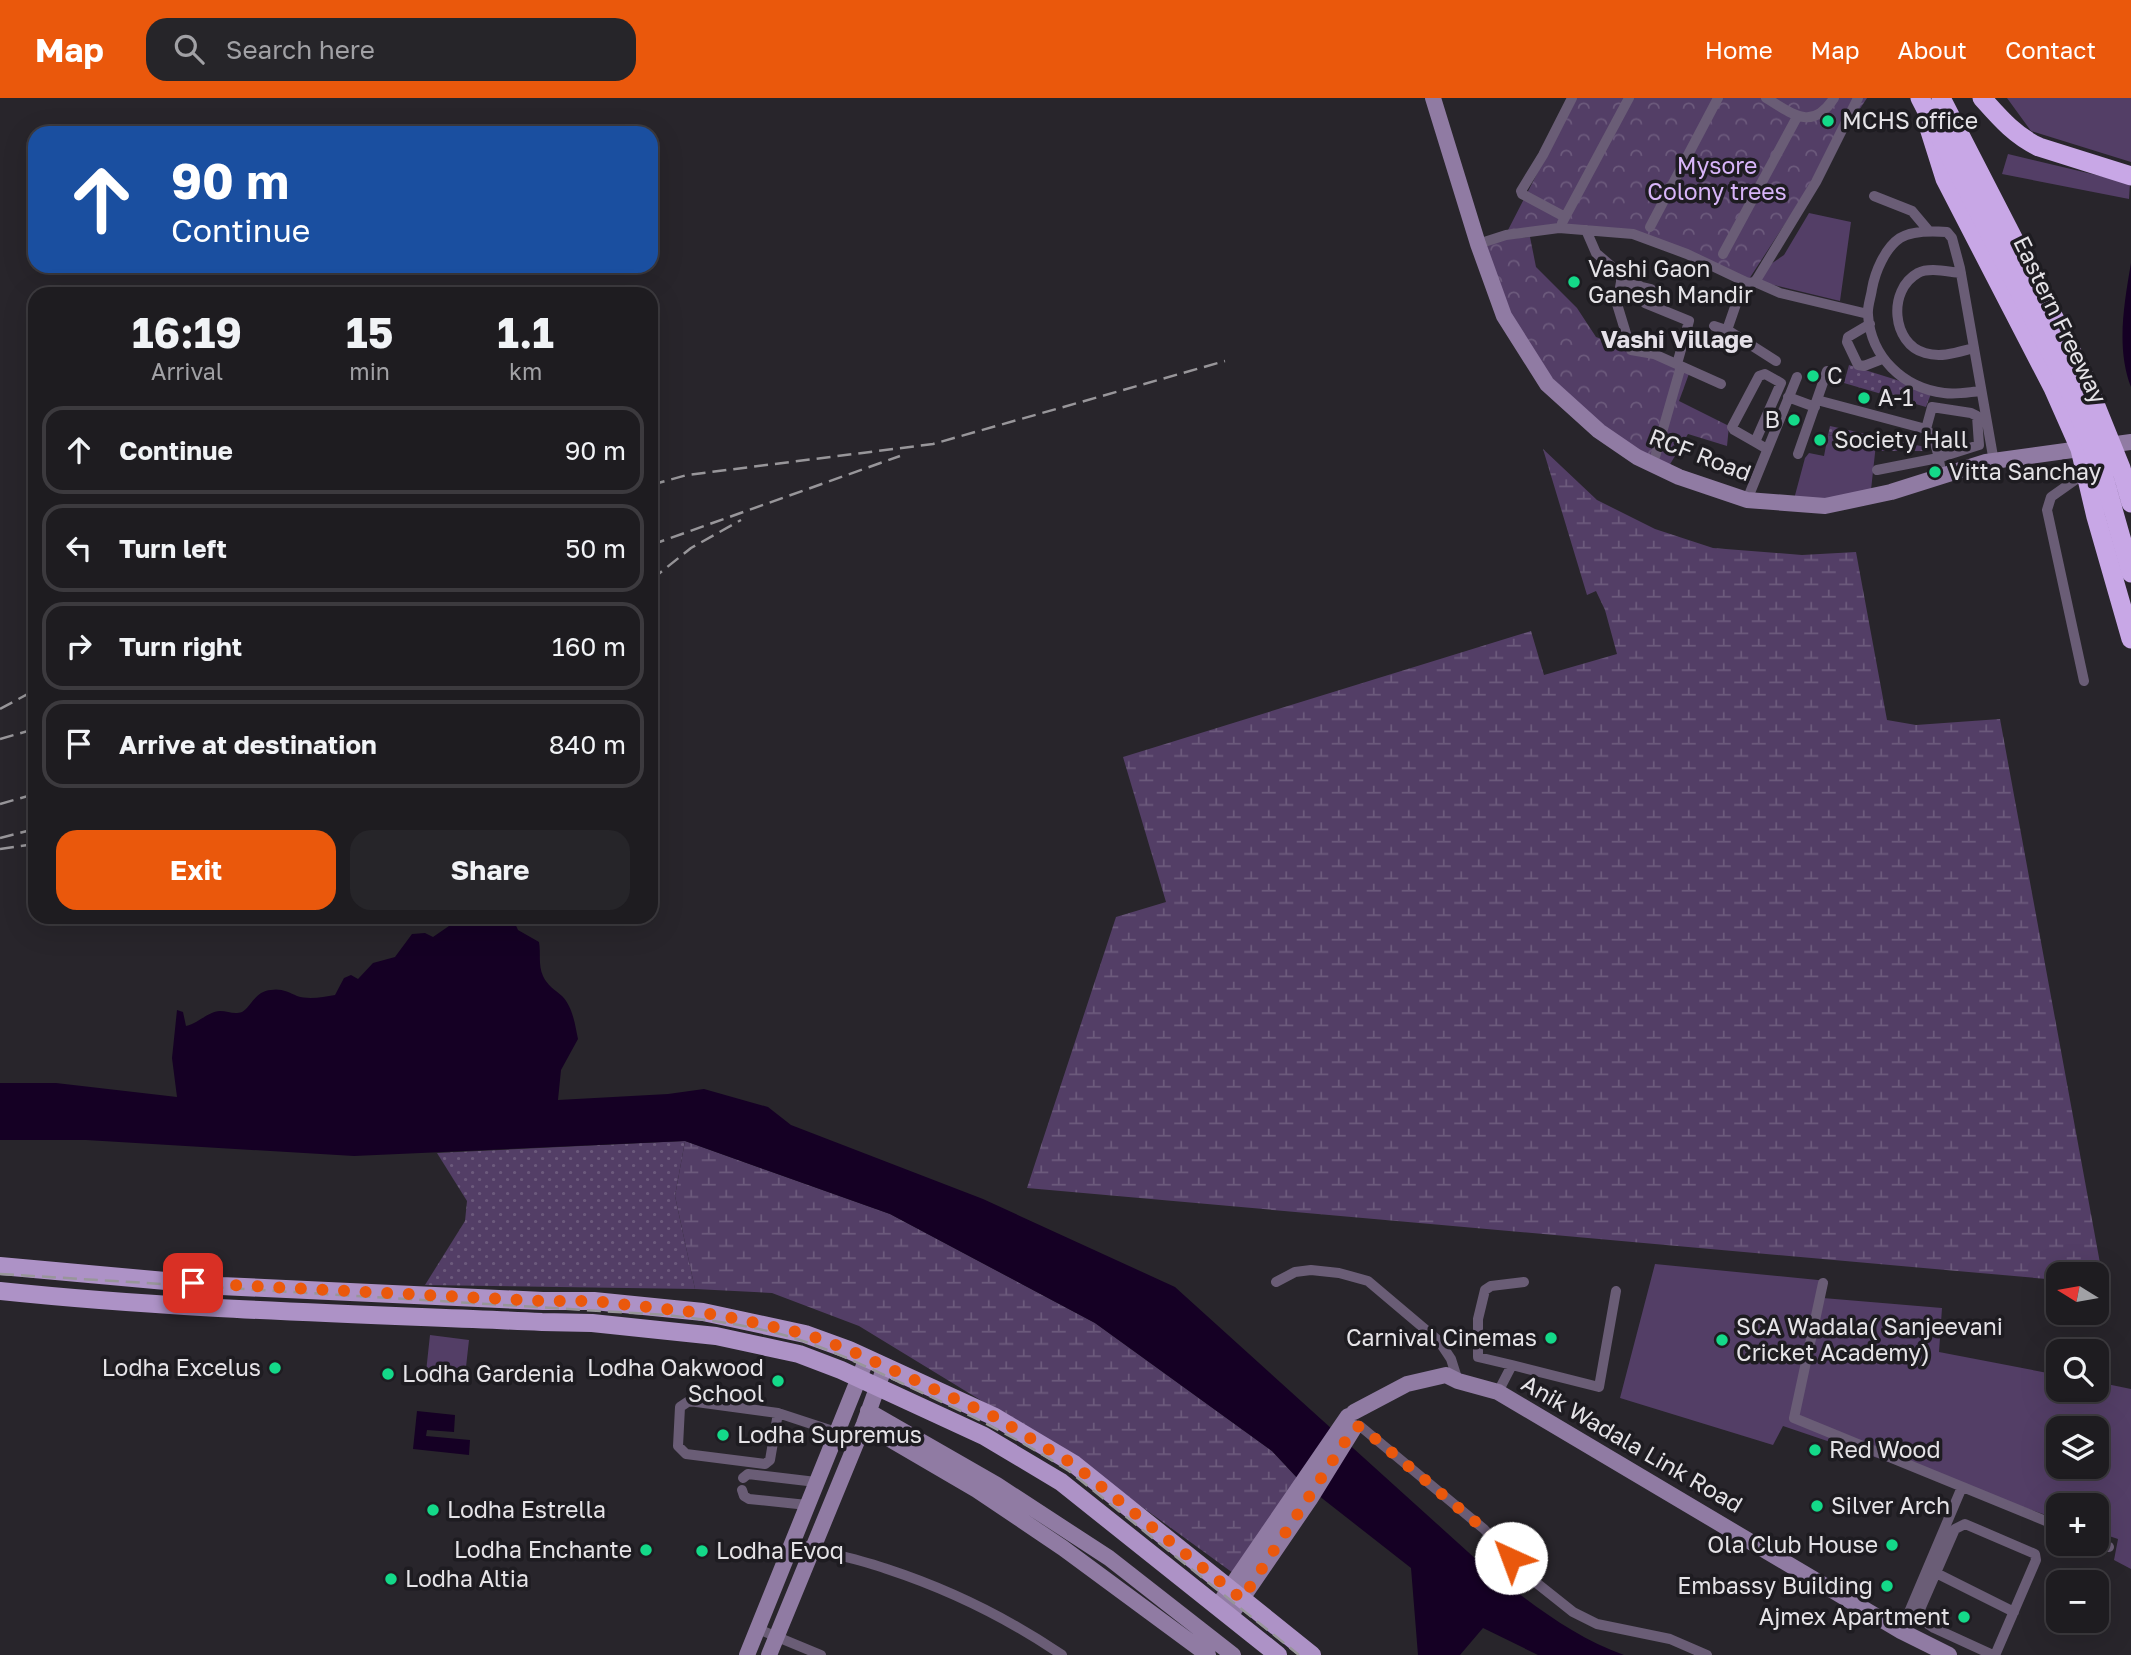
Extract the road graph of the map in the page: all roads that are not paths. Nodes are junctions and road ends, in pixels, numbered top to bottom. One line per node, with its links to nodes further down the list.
1 (1433, 98): 19 (street, RCF Road)
2 (1572, 98): 14 (street)
3 (1629, 98): 14 (street)
4 (1718, 98): 15 (street)
5 (1766, 98): 11 (street)
6 (1834, 98): 11 (street)
7 (1858, 98): 23 (street)
8 (1919, 98): 41 (highway, bridge); 51 (highway, Eastern Freeway, bridge)
9 (1941, 98): 50 (highway, Eastern Freeway, bridge)
10 (1982, 98): 12 (highway)
11 (1797, 117): 20 (street)
12 (2124, 174)
13 (1874, 196): 18 (street)
14 (1565, 217): 16 (street)
15 (1650, 227)
16 (1559, 228): 17 (street); 19 (street)
17 (1586, 230): 22 (street); 23 (street)
18 (1928, 230): 21 (street); 24 (street)
19 (1478, 244): 45 (street, RCF Road)
20 (1723, 254)
21 (1961, 273): 27 (street); 27 (street)
22 (1621, 282): 30 (street); 30 (street)
23 (1750, 282): 24 (street); 26 (street)
24 (1869, 319): 28 (street); 28 (street)
25 (1714, 326): 26 (street)
26 (1727, 330): 29 (street)
27 (1974, 348): 34 (street)
28 (1882, 359): 34 (street)
29 (1776, 362)
30 (1679, 365): 33 (street); 45 (street)
31 (1827, 371): 36 (street)
32 (1797, 377): 35 (street)
33 (1721, 384)
34 (1981, 391): 44 (street)
35 (1788, 397): 36 (street); 40 (street)
36 (1816, 403): 37 (street); 42 (street)
37 (1926, 429): 43 (street); 43 (street)
38 (1755, 442): 38 (street); 40 (street)
39 (2131, 442): 41 (street, RCF Road)
40 (1767, 449): 49 (street)
41 (2080, 449): 44 (street, RCF Road); 47 (highway)
42 (1798, 454)
43 (1938, 458): 46 (street); 48 (street)
44 (1994, 462): 48 (street, RCF Road)
45 (1653, 464): 49 (street, RCF Road)
46 (1877, 470)
47 (2085, 474): 52 (highway); 53 (street)
48 (1942, 478): 49 (street, RCF Road)
49 (1747, 500)
50 (2131, 503)
51 (2131, 573)
52 (2131, 639)
53 (2084, 681)
54 (0, 1266): 55 (main road)
55 (142, 1279): 56 (main road); 62 (main road)
56 (167, 1281): 63 (main road); 64 (main road)
57 (1276, 1282): 68 (street)
58 (1524, 1282): 65 (street)
59 (1823, 1283): 77 (street)
60 (0, 1291): 62 (main road)
61 (1616, 1291): 65 (street)
62 (139, 1302): 63 (main road)
63 (165, 1304): 67 (main road)
64 (867, 1358): 66 (main road); 67 (street)
65 (1512, 1365): 70 (street)
66 (885, 1366): 69 (street); 85 (main road)
67 (859, 1378): 69 (main road); 74 (street)
68 (1458, 1381): 70 (street, Anik Wadala Link Road); 73 (street, Anik Wadala Link Road)
69 (877, 1387): 72 (street); 86 (main road)
70 (1498, 1392): 90 (street, Anik Wadala Link Road)
71 (778, 1413): 71 (street); 74 (street)
72 (866, 1417): 76 (street); 81 (street)
73 (1352, 1424): 85 (street); 102 (street)
74 (836, 1432): 75 (street)
75 (816, 1482): 78 (street); 78 (street)
76 (980, 1484): 82 (street); 84 (street)
77 (1962, 1487): 79 (street); 83 (street)
78 (807, 1505): 80 (street)
79 (2046, 1521)
80 (793, 1542): 81 (street); 89 (street)
81 (812, 1549): 91 (street); 98 (street)
82 (1110, 1559): 84 (street); 94 (street)
83 (1932, 1571): 87 (street); 87 (street); 88 (street); 90 (street)
84 (1099, 1575): 99 (street)
85 (1236, 1594): 86 (street); 101 (main road)
86 (1223, 1611): 100 (main road)
87 (2014, 1612): 93 (street)
88 (1934, 1628): 92 (street); 93 (street)
89 (758, 1629): 91 (street); 95 (street)
90 (1901, 1631): 92 (street, Anik Wadala Link Road)
91 (777, 1637): 96 (street); 97 (street)
92 (1927, 1644): 103 (street, Anik Wadala Link Road)
93 (1968, 1650)
94 (1229, 1654)
95 (747, 1655)
96 (769, 1655)
97 (821, 1655)
98 (1062, 1655)
99 (1208, 1655)
100 (1278, 1655)
101 (1312, 1655)
102 (1707, 1655)
103 (1949, 1655)

